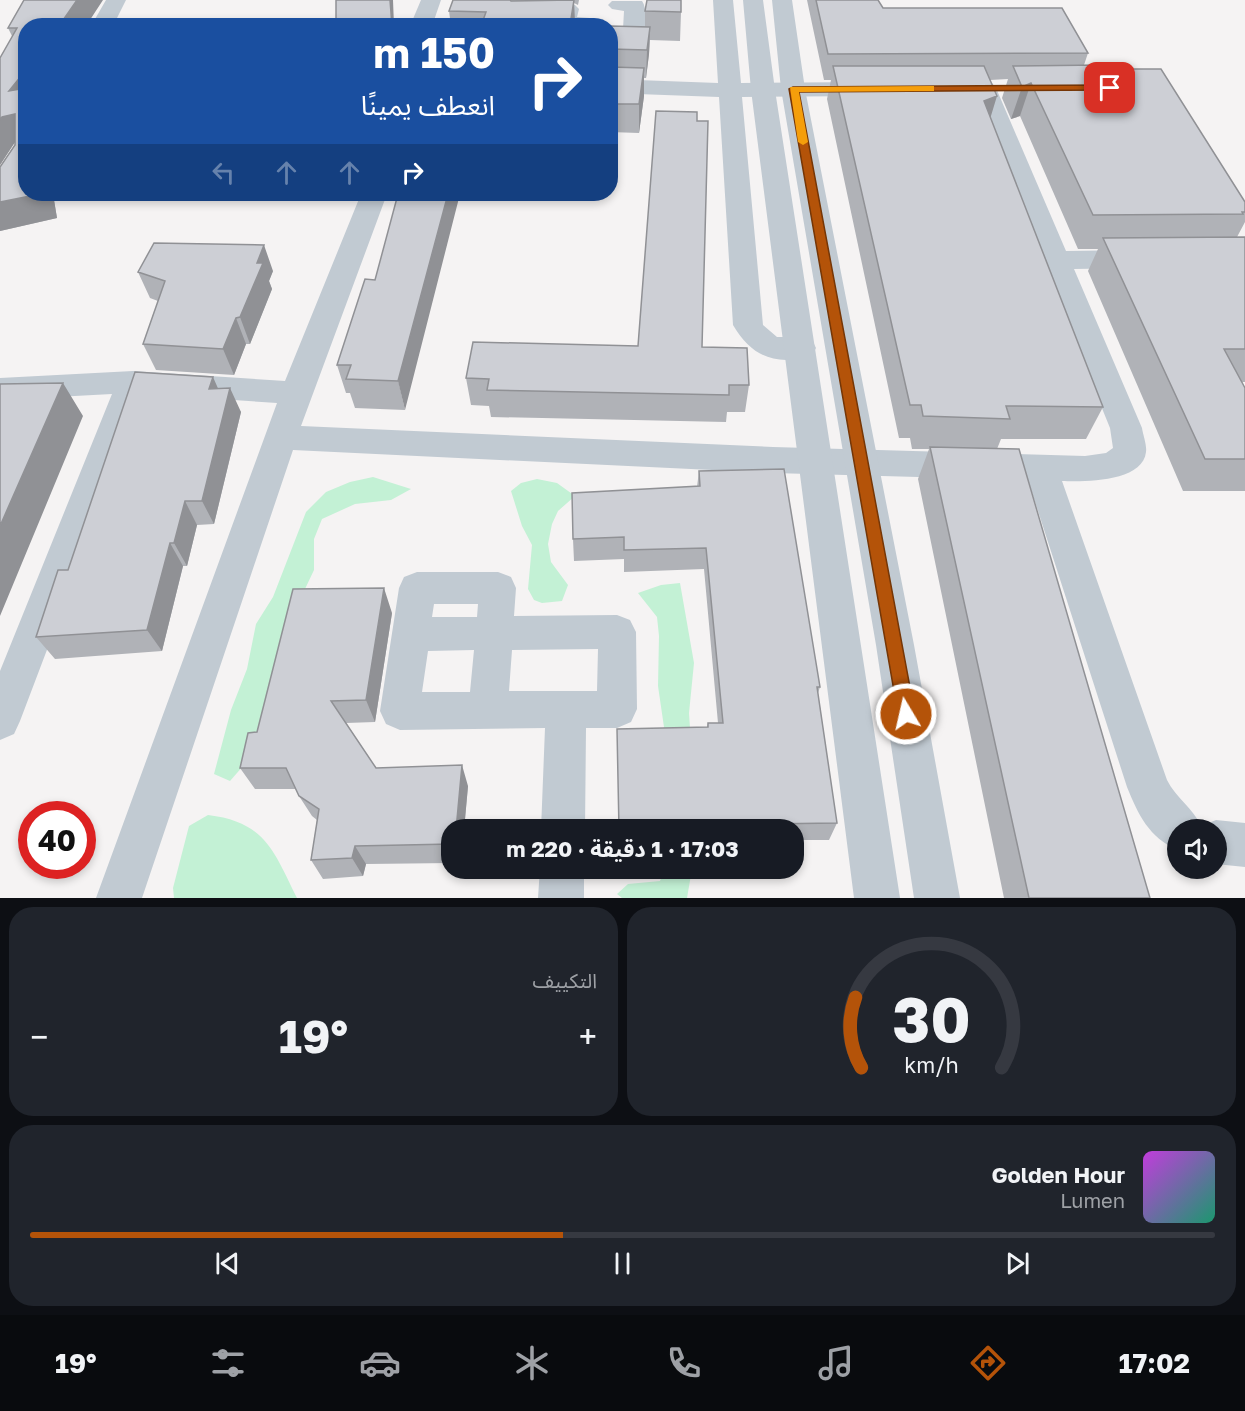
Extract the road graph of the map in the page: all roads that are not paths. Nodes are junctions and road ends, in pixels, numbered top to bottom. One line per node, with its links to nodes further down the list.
1 (116, 0): 7 (street)
2 (416, 0): 8 (street)
3 (431, 0): 9 (street)
4 (723, 0): 16 (street)
5 (753, 0): 15 (street)
6 (782, 0): 15 (street)
7 (106, 18)
8 (418, 18)
9 (423, 18)
10 (601, 18): 11 (street)
11 (618, 34)
12 (618, 86): 16 (street)
13 (901, 88): 15 (street)
14 (984, 88): 18 (street)
15 (778, 89): 16 (street); 20 (street); 26 (street)
16 (730, 90): 20 (street)
17 (371, 201): 23 (street)
18 (1055, 260): 19 (street); 27 (street)
19 (1169, 260)
20 (801, 348): 25 (street)
21 (133, 382): 22 (street); 23 (street); 31 (street)
22 (0, 389)
23 (296, 393): 24 (street)
24 (281, 437): 25 (street); 37 (street)
25 (816, 461): 26 (street); 39 (street)
26 (860, 462): 27 (street); 40 (street)
27 (1041, 468): 33 (street)
28 (495, 633): 29 (street); 29 (street); 30 (street)
29 (488, 710): 30 (street)
30 (566, 710): 32 (street)
31 (0, 721)
32 (563, 819)
33 (1170, 819)
34 (1227, 843): 35 (street)
35 (1245, 845)
36 (562, 879): 38 (street)
37 (119, 898)
38 (561, 898)
39 (877, 898)
40 (937, 898)

